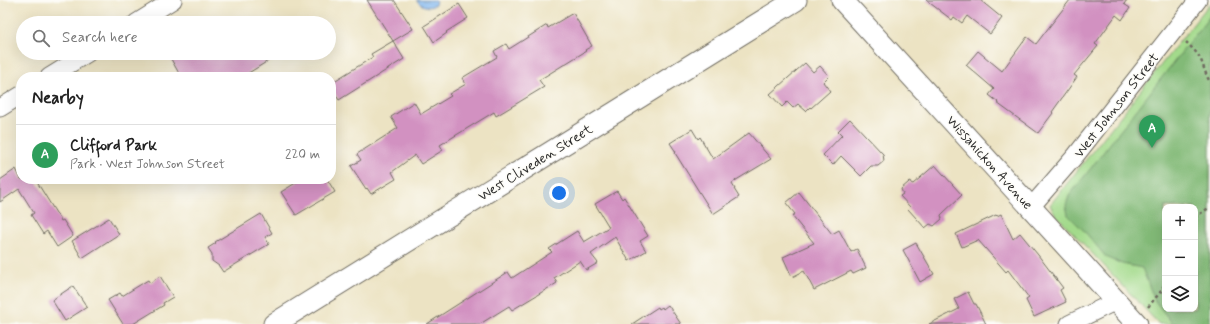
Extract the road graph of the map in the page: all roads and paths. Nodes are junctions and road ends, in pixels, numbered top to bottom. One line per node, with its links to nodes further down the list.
1 (173, 0): 5 (street)
2 (796, 0): 18 (street, West Cliveden Street)
3 (842, 0): 12 (street, Wissahickon Avenue)
4 (1198, 0): 12 (street, West Johnson Street)
5 (147, 16)
6 (1186, 41): 9 (path)
7 (77, 60): 8 (street)
8 (58, 72)
9 (1210, 82)
10 (16, 98): 11 (street)
11 (0, 108)
12 (1031, 207): 16 (street, Wissahickon Avenue)
13 (1210, 207): 14 (path)
14 (1198, 215)
15 (1162, 290): 17 (path)
16 (1116, 301): 17 (street, Wissahickon Avenue); 19 (street)
17 (1135, 322)
18 (274, 324)
19 (1070, 324)

